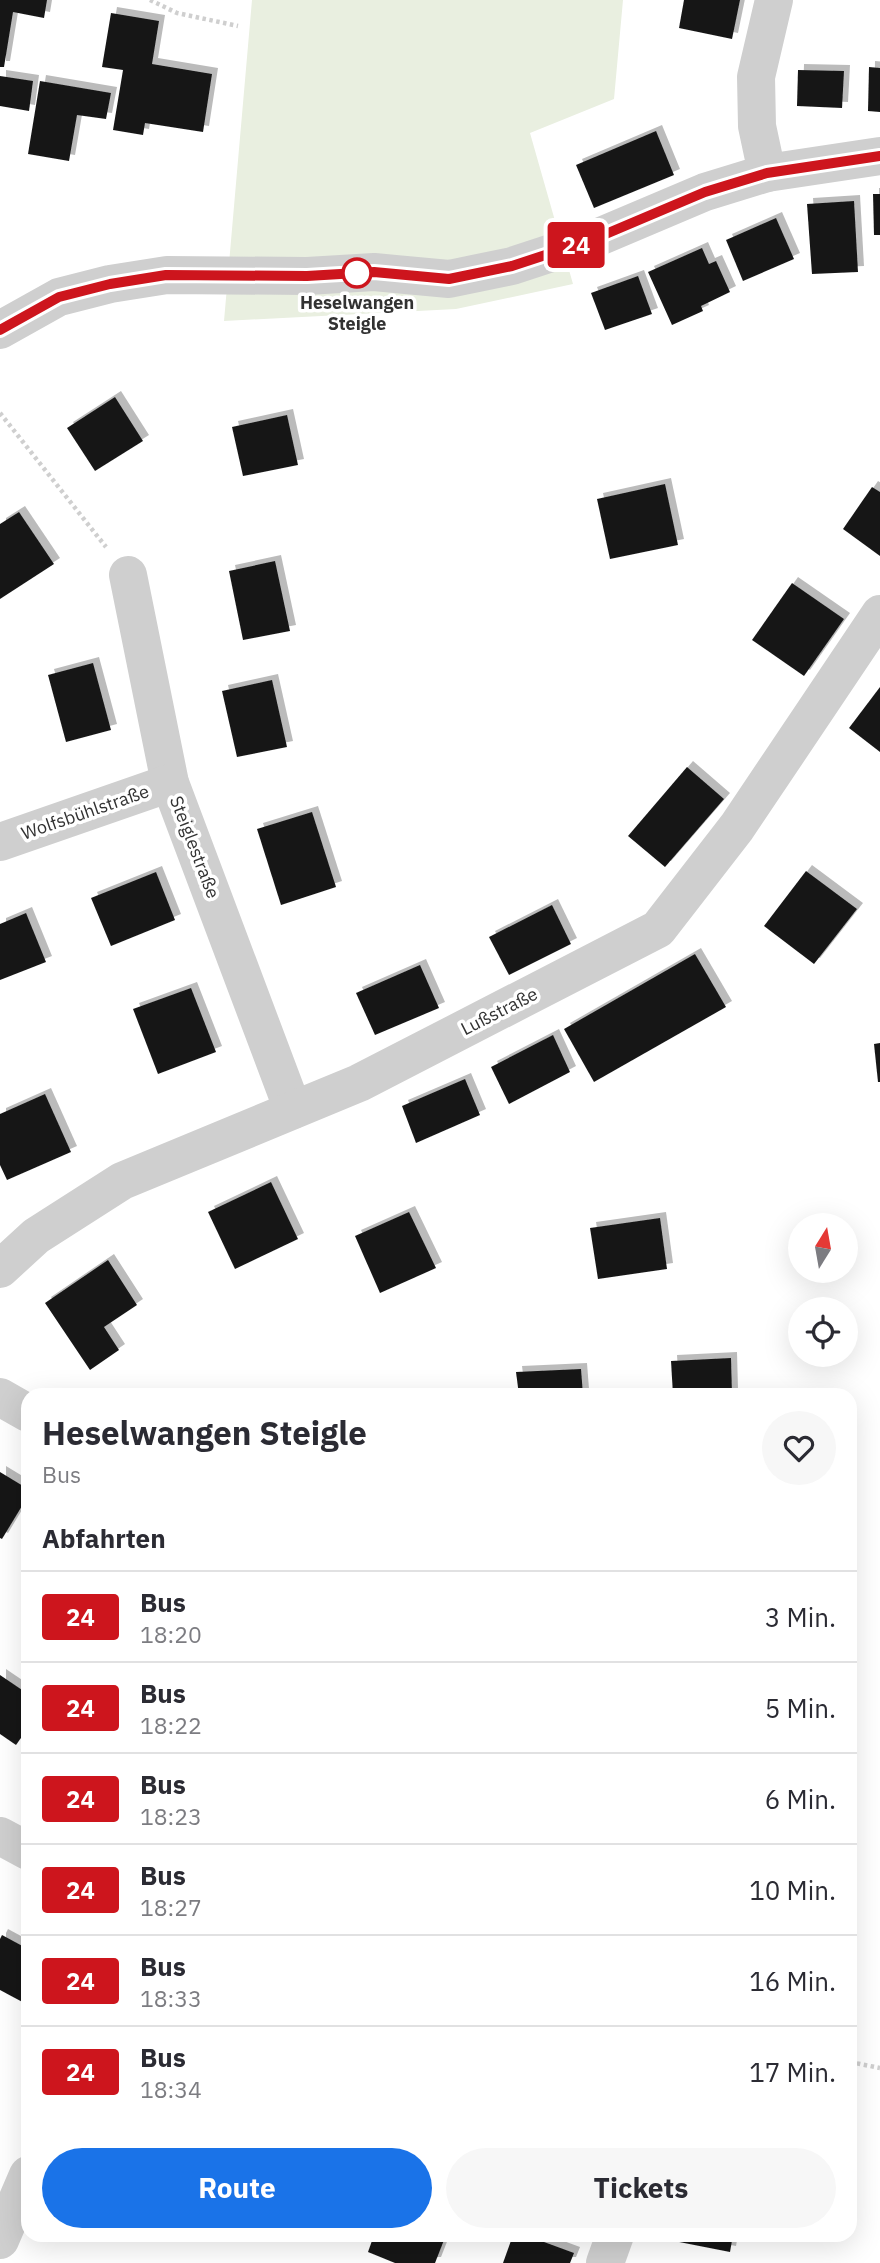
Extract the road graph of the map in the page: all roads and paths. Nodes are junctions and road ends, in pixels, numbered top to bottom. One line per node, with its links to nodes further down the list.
1 (150, 0): 3 (path)
2 (774, 0): 5 (street)
3 (239, 26)
4 (880, 156): 5 (street)
5 (767, 173): 6 (street)
6 (0, 330)
7 (0, 413): 8 (path)
8 (128, 575): 10 (street, Steiglestraße)
9 (880, 614): 12 (street, Lußstraße)
10 (170, 783): 11 (street, Wolfsbühlstraße); 12 (street, Steiglestraße)
11 (0, 842)
12 (293, 1110): 13 (street, Lußstraße)
13 (0, 1269)
14 (0, 1397): 15 (street)
15 (21, 1409)
16 (0, 1836): 17 (street)
17 (21, 1847)
18 (857, 2063): 19 (path)
19 (880, 2068)
20 (21, 2191): 21 (street)
21 (0, 2240)
22 (612, 2242): 23 (street)
23 (605, 2263)

